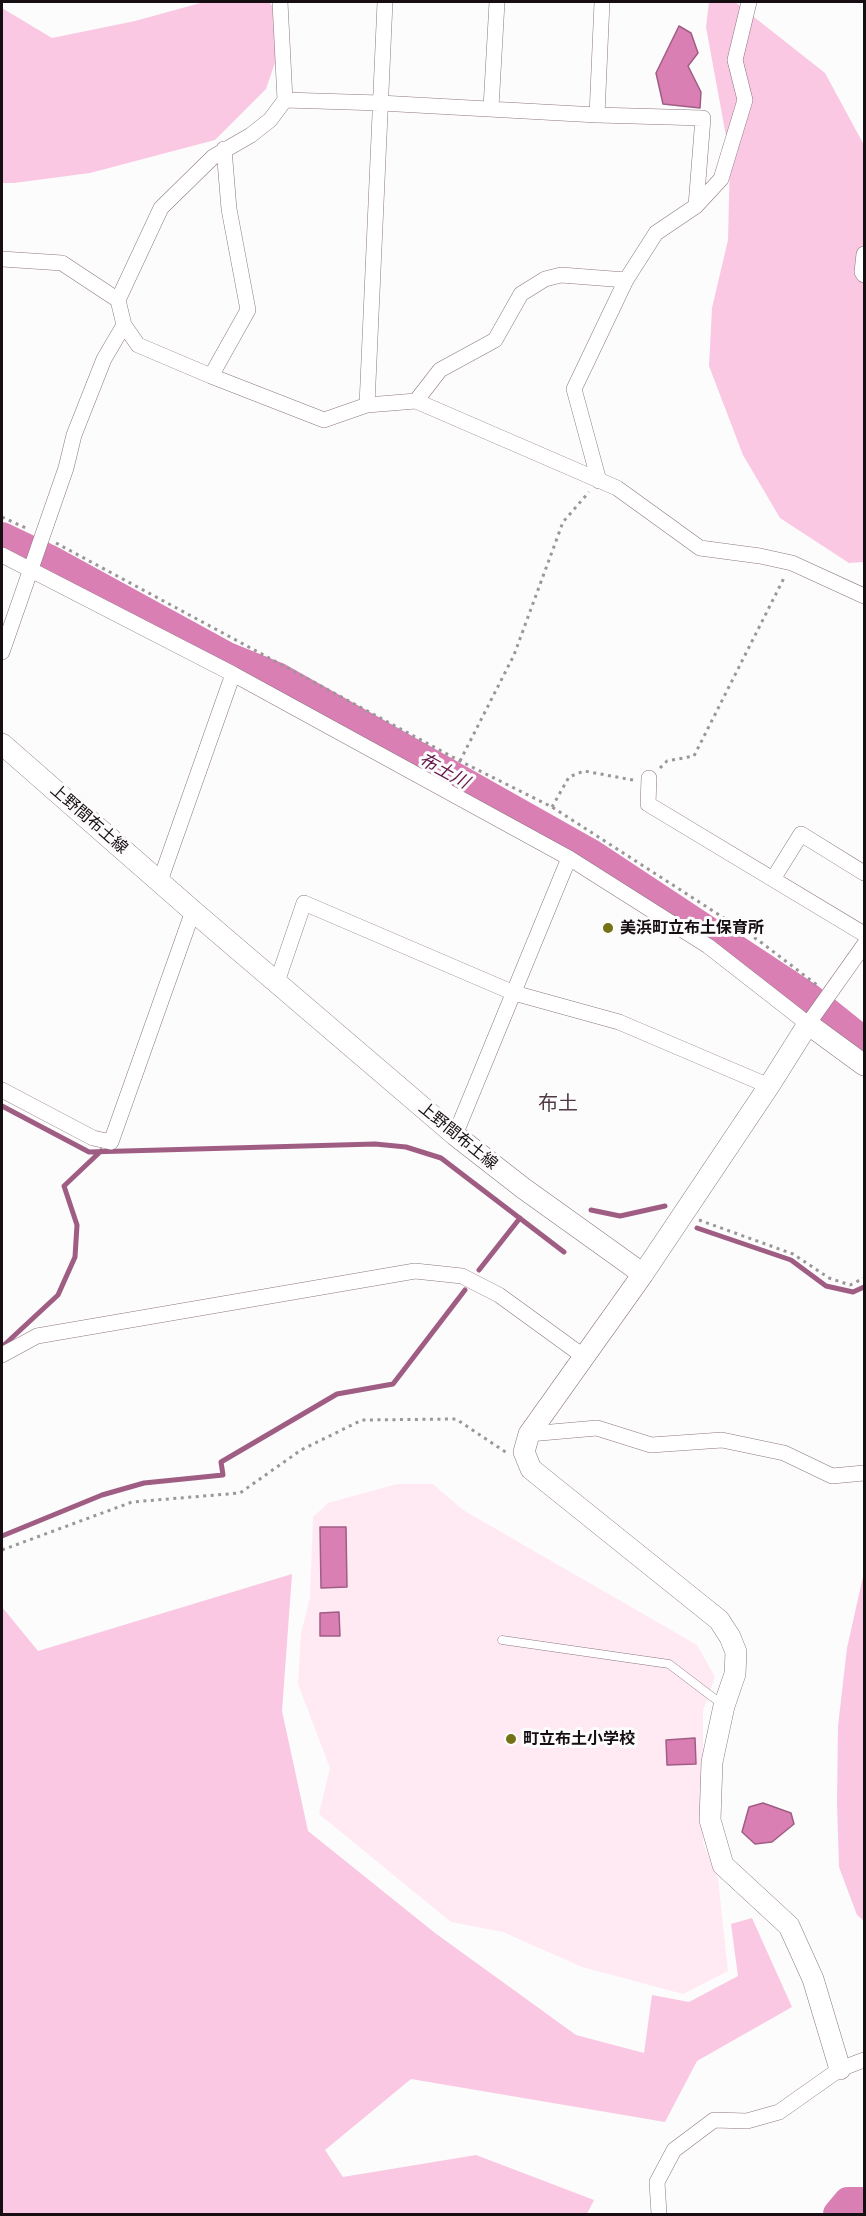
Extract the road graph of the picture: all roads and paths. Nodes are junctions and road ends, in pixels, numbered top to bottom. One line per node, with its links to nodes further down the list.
1 (280, 2): 6 (street)
2 (385, 2): 7 (street)
3 (497, 2): 8 (street)
4 (602, 2): 9 (street)
5 (749, 2): 11 (street)
6 (285, 100): 7 (street); 10 (street)
7 (380, 102): 8 (street); 20 (street)
8 (491, 108): 9 (street)
9 (597, 115): 11 (street)
10 (224, 149): 16 (street); 18 (street)
11 (696, 206): 15 (street)
12 (864, 254): 14 (street)
13 (2, 259): 16 (street)
14 (864, 274)
15 (626, 280): 19 (street); 21 (street)
16 (118, 300): 17 (street)
17 (124, 325): 18 (street); 23 (street)
18 (211, 376): 20 (street)
19 (416, 401): 20 (street); 21 (street)
20 (367, 405)
21 (599, 481): 25 (street); 31 (path)
22 (2, 517): 23 (path)
23 (42, 536): 26 (street); 31 (path)
24 (2, 555): 26 (street)
25 (792, 563): 27 (street); 32 (path)
26 (30, 569): 28 (street); 29 (street)
27 (864, 596)
28 (2, 652)
29 (233, 674): 34 (street); 37 (street)
30 (2, 744): 37 (main road, 上野間布土線)
31 (460, 761): 33 (path)
32 (649, 778): 33 (path); 36 (street)
33 (552, 807): 43 (path)
34 (569, 858): 42 (street); 44 (street)
35 (864, 873): 36 (street)
36 (773, 879): 39 (street)
37 (160, 881): 38 (main road, 上野間布土線)
38 (193, 911): 41 (main road, 上野間布土線); 47 (street)
39 (864, 934)
40 (864, 945): 43 (street)
41 (277, 982): 42 (street); 48 (main road, 上野間布土線)
42 (514, 993): 46 (street); 48 (street)
43 (828, 994): 44 (street)
44 (811, 1019): 45 (main road); 46 (main road)
45 (864, 1065)
46 (769, 1086): 49 (main road)
47 (2, 1090)
48 (455, 1135): 50 (main road, 上野間布土線)
49 (685, 1211): 50 (main road); 51 (path)
50 (643, 1274): 53 (main road)
51 (864, 1278)
52 (2, 1355): 53 (street)
53 (583, 1356): 54 (main road)
54 (527, 1443): 55 (street); 56 (path); 58 (main road)
55 (864, 1473)
56 (2, 1550)
57 (502, 1640): 58 (lane)
58 (724, 1706): 60 (main road)
59 (864, 2060): 60 (street)
60 (840, 2070): 61 (street)
61 (659, 2214)

